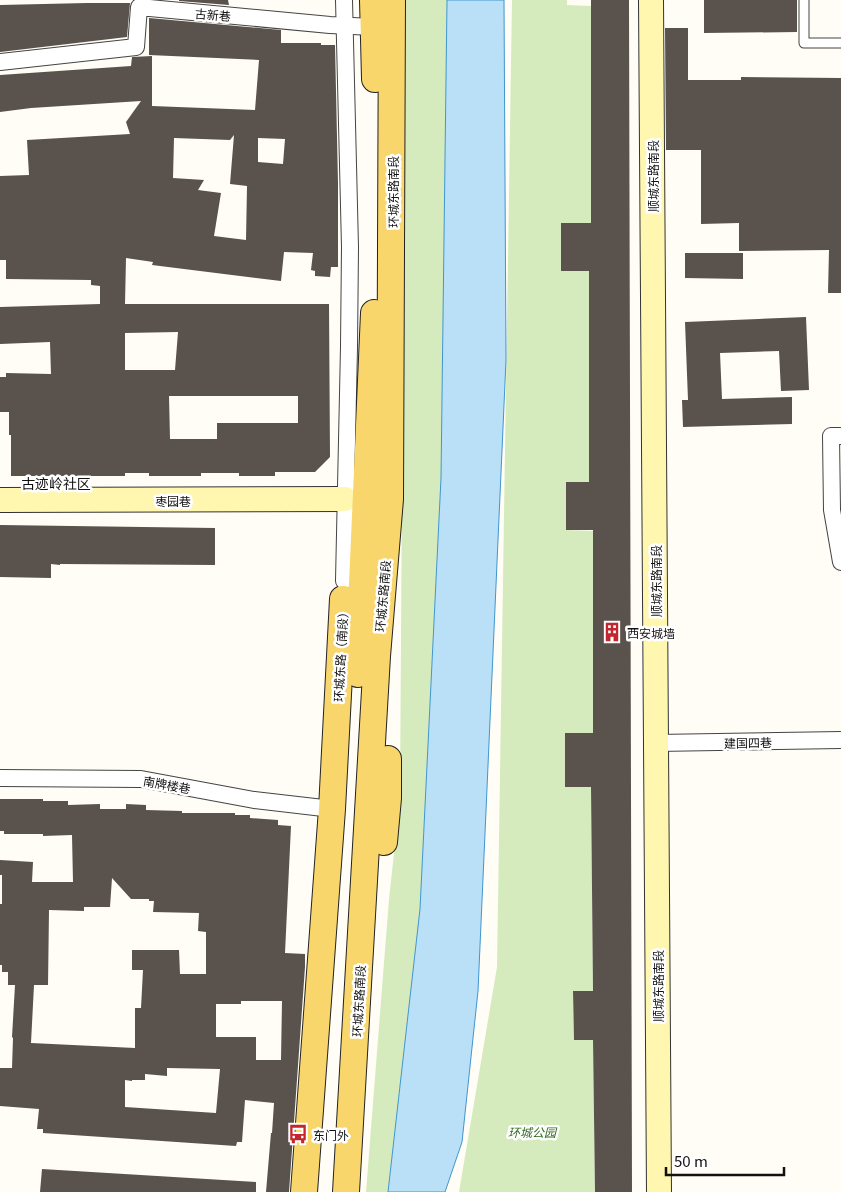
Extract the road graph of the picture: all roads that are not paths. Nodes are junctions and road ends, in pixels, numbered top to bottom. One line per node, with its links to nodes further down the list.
1 (344, 0): 6 (street)
2 (374, 0): 7 (main road, 环城东路南段)
3 (392, 0): 12 (main road, 环城东路南段)
4 (651, 0): 15 (street, 顺城东路南段)
5 (804, 0): 8 (lane)
6 (345, 25): 7 (street, 古新巷); 9 (street, 古新巷); 12 (street)
7 (374, 27): 12 (main road, 环城东路南段)
8 (841, 43)
9 (0, 62)
10 (841, 436): 13 (street)
11 (0, 500): 12 (street, 枣园巷)
12 (367, 500): 17 (main road, 环城东路（南段）); 19 (main road, 环城东路南段); 20 (main road, 环城东路南段); 21 (main road)
13 (841, 562)
14 (841, 740): 15 (street, 建国四巷)
15 (656, 743): 22 (street, 顺城东路南段)
16 (0, 778): 17 (street, 南牌楼巷)
17 (332, 809): 18 (main road, 环城东路（南段）)
18 (304, 1192)
19 (330, 1192)
20 (346, 1192)
21 (362, 1192)
22 (658, 1192)

